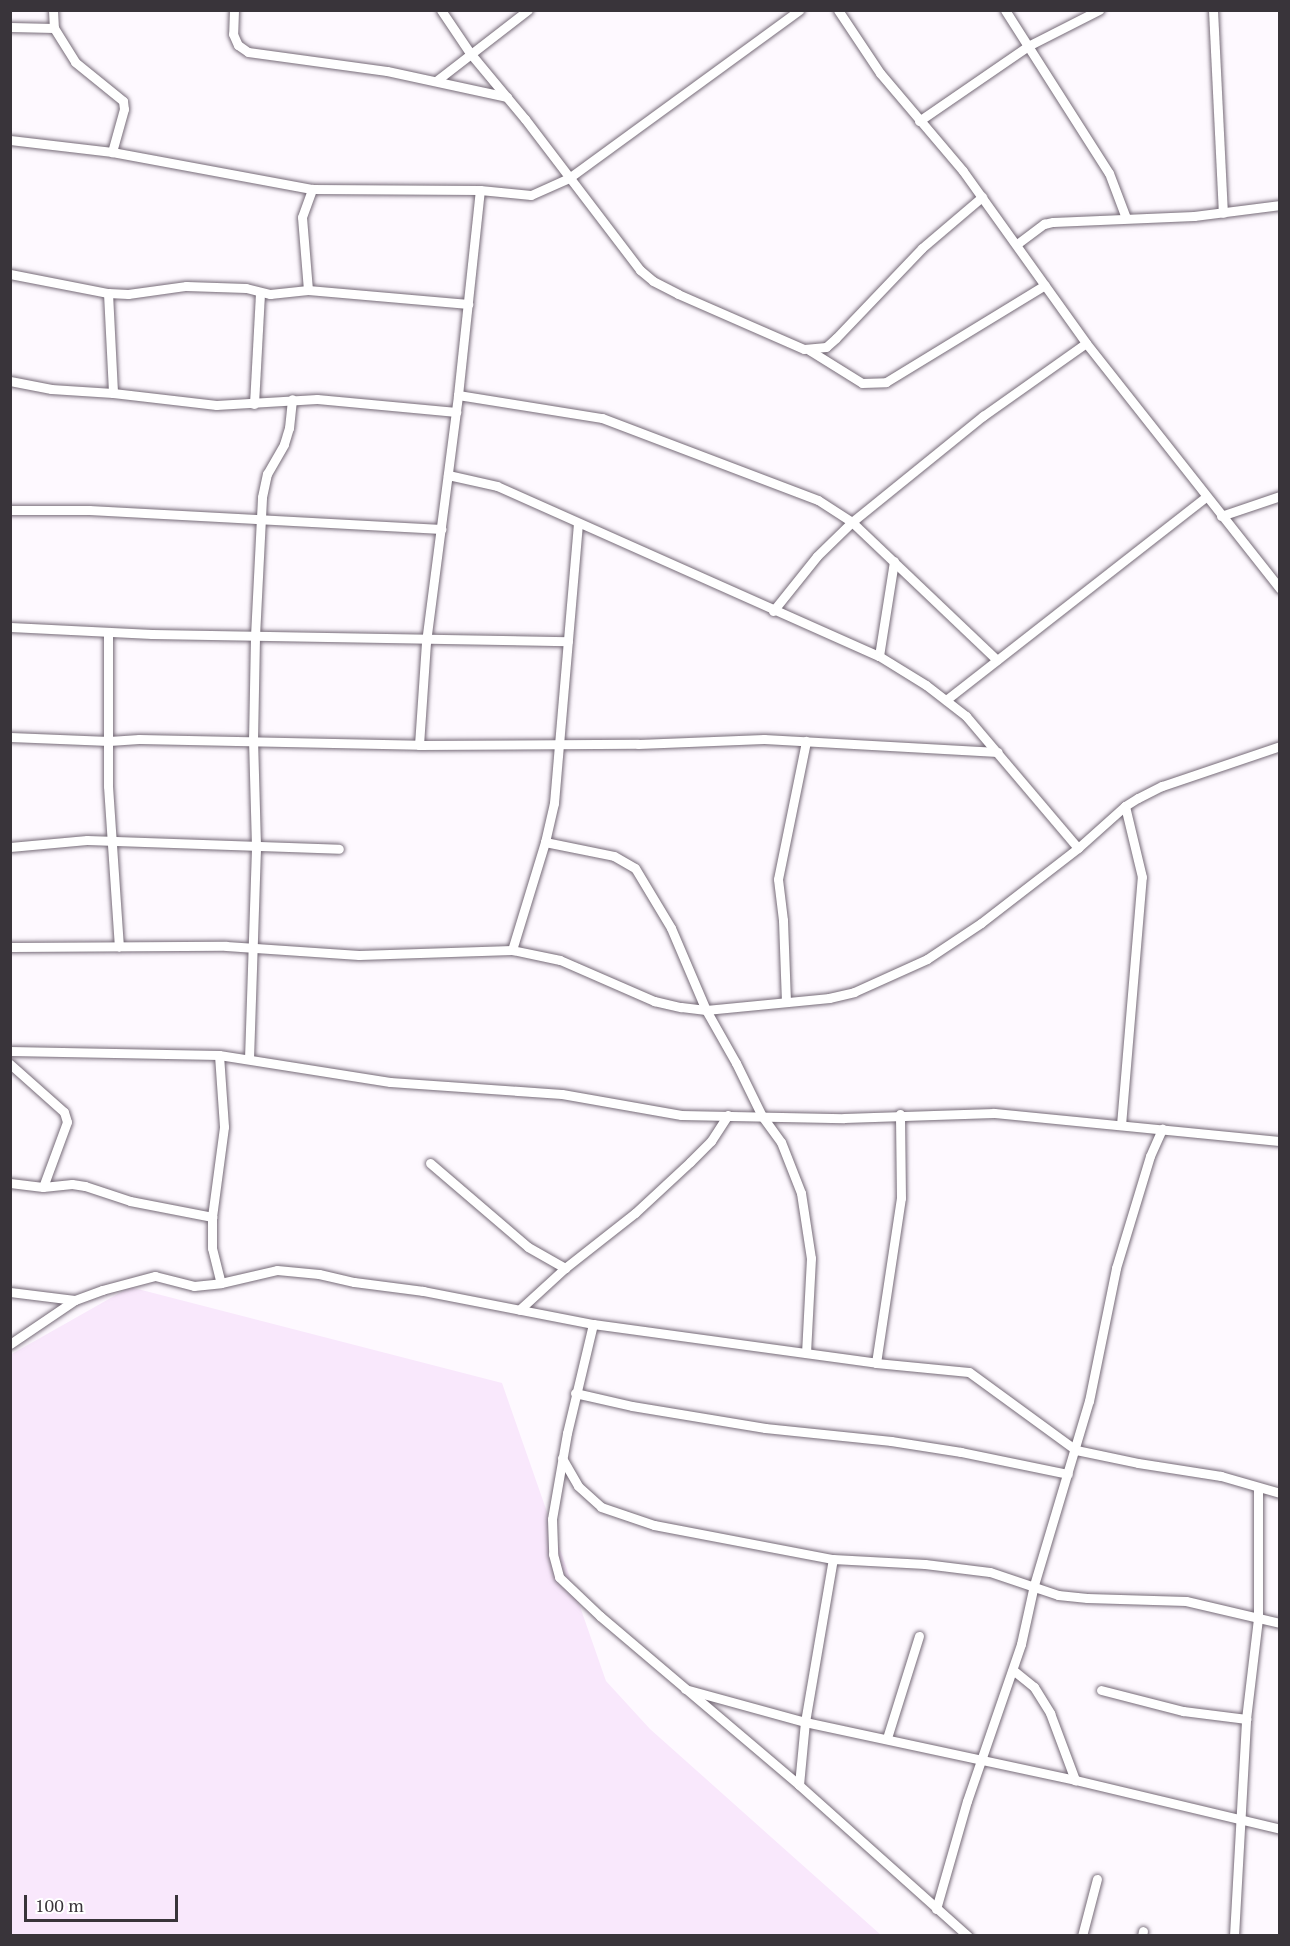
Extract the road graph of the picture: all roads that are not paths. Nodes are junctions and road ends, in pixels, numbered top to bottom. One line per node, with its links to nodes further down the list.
1 (53, 10): 11 (street)
2 (234, 10): 14 (street)
3 (441, 10): 13 (street)
4 (528, 10): 13 (street)
5 (799, 10): 19 (street)
6 (838, 10): 16 (street)
7 (1005, 10): 12 (street)
8 (1099, 10): 12 (street)
9 (1213, 10): 24 (street)
10 (10, 27): 11 (street)
11 (54, 28): 18 (street)
12 (1029, 46): 16 (street); 25 (street)
13 (470, 53): 14 (street); 15 (street)
14 (436, 81): 15 (street)
15 (507, 97): 19 (street)
16 (919, 121): 22 (street)
17 (10, 140): 18 (street)
18 (112, 152): 20 (street)
19 (569, 178): 21 (street); 34 (street)
20 (312, 189): 21 (street); 29 (street)
21 (480, 189): 32 (street)
22 (982, 196): 26 (street); 34 (street)
23 (1280, 205): 24 (street)
24 (1223, 213): 25 (street)
25 (1126, 218): 26 (street)
26 (1017, 244): 28 (street)
27 (10, 274): 30 (street)
28 (1045, 285): 33 (street); 34 (street)
29 (308, 290): 31 (street); 32 (street)
30 (108, 293): 31 (street); 36 (street)
31 (260, 293): 39 (street)
32 (468, 304): 37 (street)
33 (1086, 343): 43 (street); 47 (street)
34 (809, 350)
35 (10, 381): 36 (street)
36 (113, 393): 39 (street)
37 (458, 395): 40 (street); 47 (street)
38 (292, 399): 39 (street); 40 (street); 46 (street)
39 (254, 404)
40 (456, 412): 41 (street)
41 (448, 475): 48 (street); 49 (street)
42 (1280, 496): 45 (street)
43 (1206, 497): 45 (street); 59 (street)
44 (10, 510): 46 (street)
45 (1221, 516): 51 (street)
46 (260, 520): 49 (street); 55 (street)
47 (852, 522): 50 (street); 52 (street)
48 (578, 524): 52 (street); 57 (street)
49 (441, 529): 56 (street)
50 (894, 561): 58 (street); 59 (street)
51 (1280, 589)
52 (773, 611): 58 (street)
53 (10, 627): 54 (street)
54 (108, 632): 55 (street); 62 (street)
55 (255, 636): 56 (street); 63 (street)
56 (426, 640): 57 (street); 65 (street)
57 (568, 641): 66 (street)
58 (879, 657): 60 (street)
59 (997, 660): 60 (street)
60 (946, 700): 68 (street)
61 (10, 737): 62 (street)
62 (109, 741): 63 (street); 70 (street)
63 (252, 741): 65 (street); 72 (street)
64 (806, 741): 66 (street); 68 (street); 80 (street)
65 (419, 745): 66 (street)
66 (559, 745): 71 (street)
67 (1280, 746): 69 (street)
68 (998, 752): 74 (street)
69 (1125, 806): 74 (street); 89 (street)
70 (113, 841): 72 (street); 73 (street); 77 (street)
71 (545, 842): 79 (street); 81 (street)
72 (256, 846): 75 (street); 78 (street)
73 (10, 847)
74 (1078, 848): 80 (street)
75 (339, 849)
76 (10, 947): 77 (street)
77 (118, 947): 78 (street)
78 (253, 947): 79 (street); 84 (street)
79 (512, 950): 81 (street)
80 (786, 1002): 81 (street)
81 (706, 1010): 88 (street)
82 (10, 1050): 83 (street)
83 (219, 1055): 84 (street); 96 (street)
84 (249, 1059): 87 (street)
85 (10, 1064): 95 (street)
86 (900, 1114): 88 (street); 89 (street); 105 (street)
87 (728, 1115): 88 (street); 97 (street)
88 (762, 1116): 104 (street)
89 (1120, 1125): 90 (street)
90 (1162, 1129): 92 (street); 107 (street)
91 (1280, 1136): 92 (street)
92 (1279, 1141)
93 (430, 1163): 97 (street)
94 (10, 1183): 95 (street)
95 (43, 1187): 96 (street)
96 (212, 1217): 98 (street)
97 (565, 1269): 101 (street)
98 (221, 1283): 100 (street); 101 (street)
99 (10, 1292): 100 (street)
100 (75, 1300): 103 (street)
101 (519, 1310): 102 (street)
102 (593, 1324): 104 (street); 106 (street)
103 (10, 1344)
104 (806, 1353): 105 (street)
105 (876, 1363): 107 (street)
106 (575, 1393): 108 (street); 109 (street)
107 (1076, 1450): 109 (street); 110 (street)
108 (562, 1458): 112 (street); 118 (street)
109 (1068, 1474): 113 (street)
110 (1258, 1489): 111 (street); 114 (street)
111 (1280, 1493)
112 (833, 1559): 113 (street); 121 (street)
113 (1034, 1585): 114 (street); 117 (street)
114 (1258, 1618): 115 (street); 120 (street)
115 (1280, 1623)
116 (919, 1636): 122 (street)
117 (1013, 1670): 123 (street); 124 (street)
118 (683, 1688): 121 (street); 125 (street)
119 (1101, 1690): 120 (street)
120 (1246, 1719): 126 (street)
121 (805, 1722): 122 (street); 125 (street)
122 (886, 1737): 123 (street)
123 (981, 1761): 124 (street); 129 (street)
124 (1075, 1780): 126 (street)
125 (799, 1785): 129 (street)
126 (1240, 1820): 127 (street); 132 (street)
127 (1280, 1829)
128 (1097, 1879): 131 (street)
129 (936, 1909): 130 (street)
130 (968, 1935)
131 (1082, 1935)
132 (1234, 1935)

